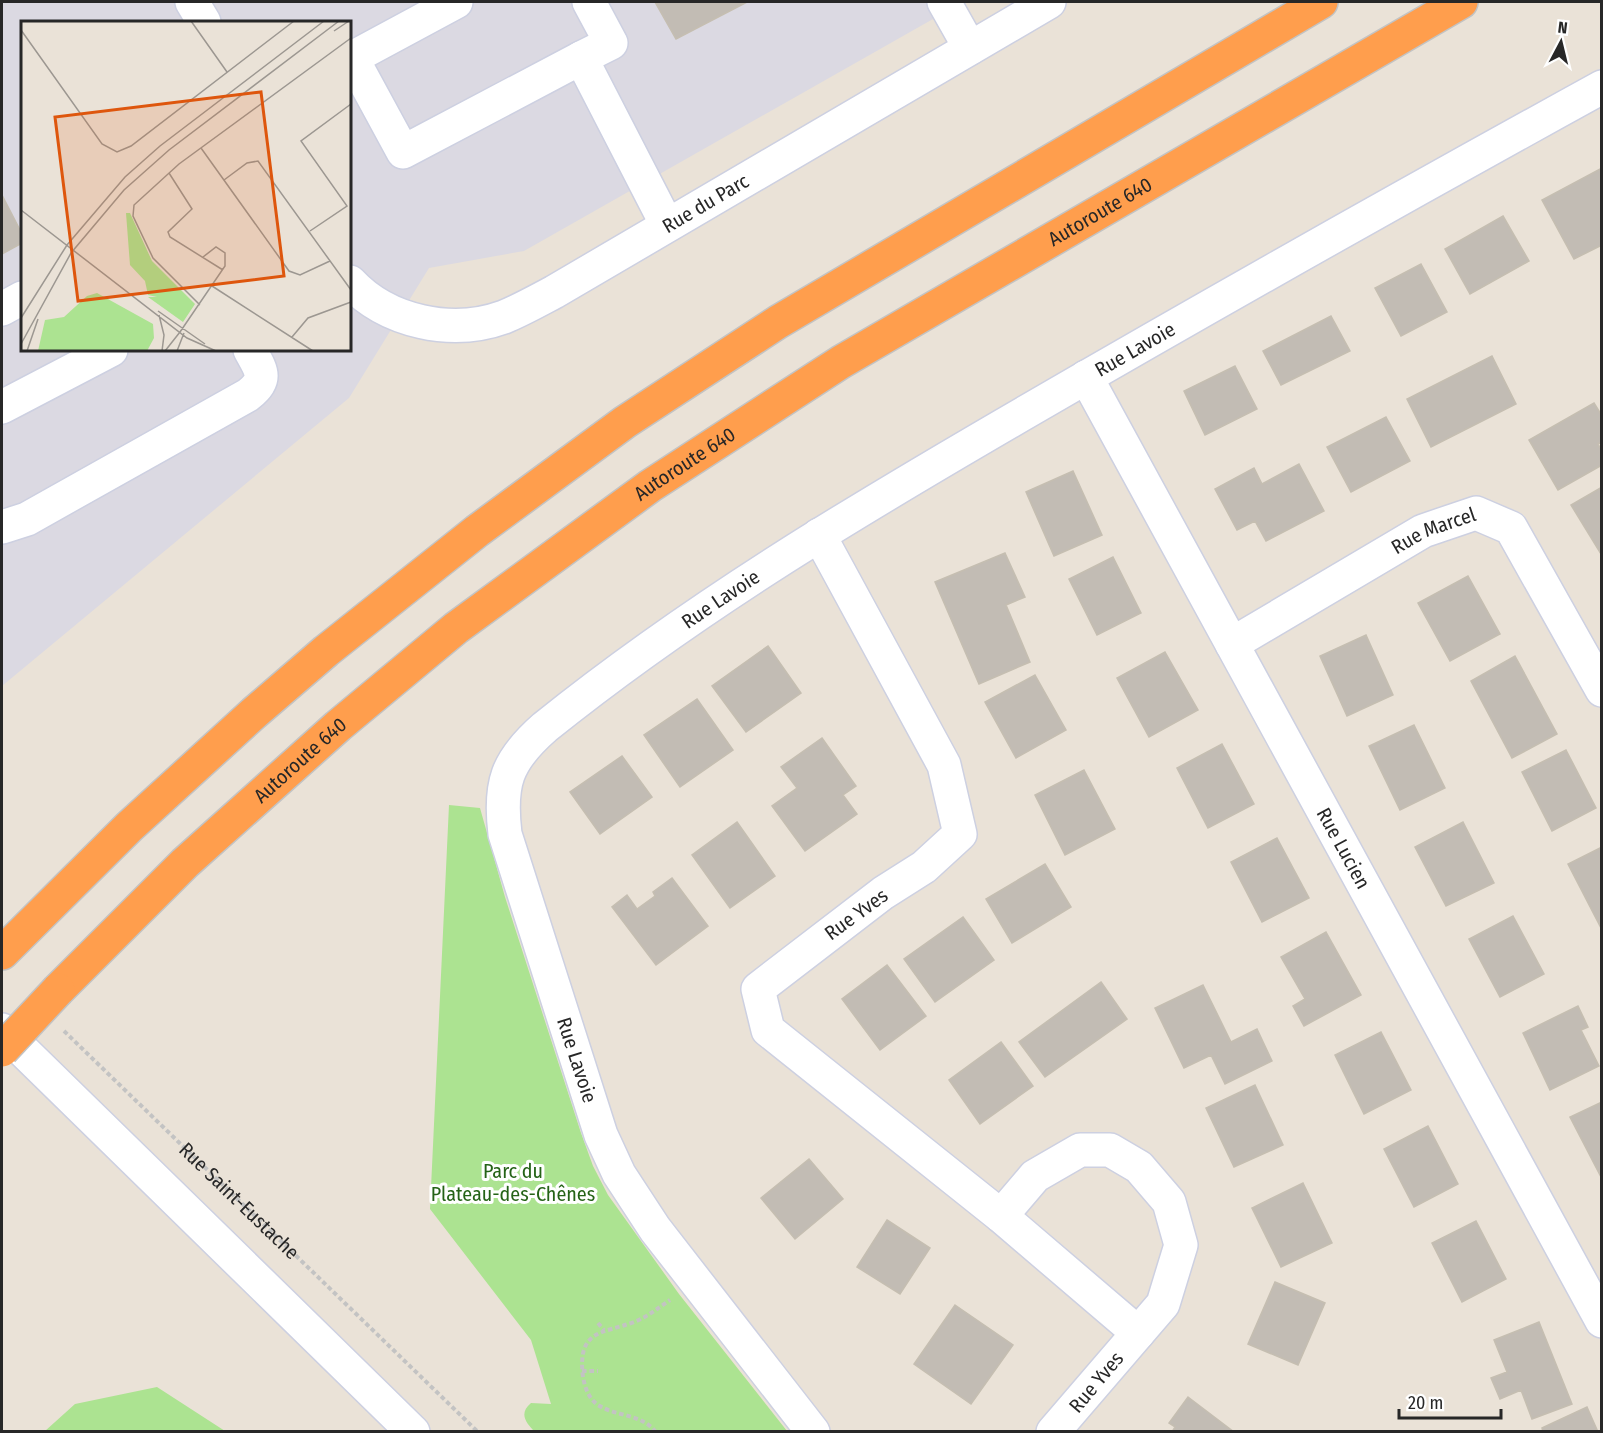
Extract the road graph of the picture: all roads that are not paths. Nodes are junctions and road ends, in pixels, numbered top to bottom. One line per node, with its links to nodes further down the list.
1 (192, 2): 8 (street)
2 (456, 2): 11 (street)
3 (588, 2): 10 (street)
4 (944, 2): 9 (street)
5 (1049, 2): 9 (street, Rue du Parc)
6 (1321, 2): 25 (highway)
7 (1461, 2): 27 (highway, Autoroute 640, bridge)
8 (203, 21)
9 (970, 48): 13 (street, Rue du Parc)
10 (580, 58): 11 (street); 13 (street)
11 (351, 59)
12 (1602, 87): 19 (street, Rue Lavoie)
13 (667, 225): 14 (street, Rue du Parc)
14 (351, 283)
15 (21, 299): 16 (street)
16 (2, 309)
17 (109, 351): 20 (street)
18 (251, 351): 21 (street)
19 (1086, 376): 22 (street, Rue Lavoie); 23 (street, Rue Lucien)
20 (2, 407)
21 (2, 527)
22 (819, 535): 28 (street, Rue Yves); 32 (street, Rue Lavoie)
23 (1232, 644): 24 (street, Rue Marcel); 29 (street, Rue Lucien)
24 (1602, 690)
25 (6, 948)
26 (2, 1030): 31 (street)
27 (2, 1050)
28 (1001, 1216): 30 (street, Rue Yves); 30 (street, Rue Yves)
29 (1602, 1321)
30 (1138, 1333): 33 (street, Rue Yves)
31 (413, 1431)
32 (813, 1431)
33 (1053, 1431)

